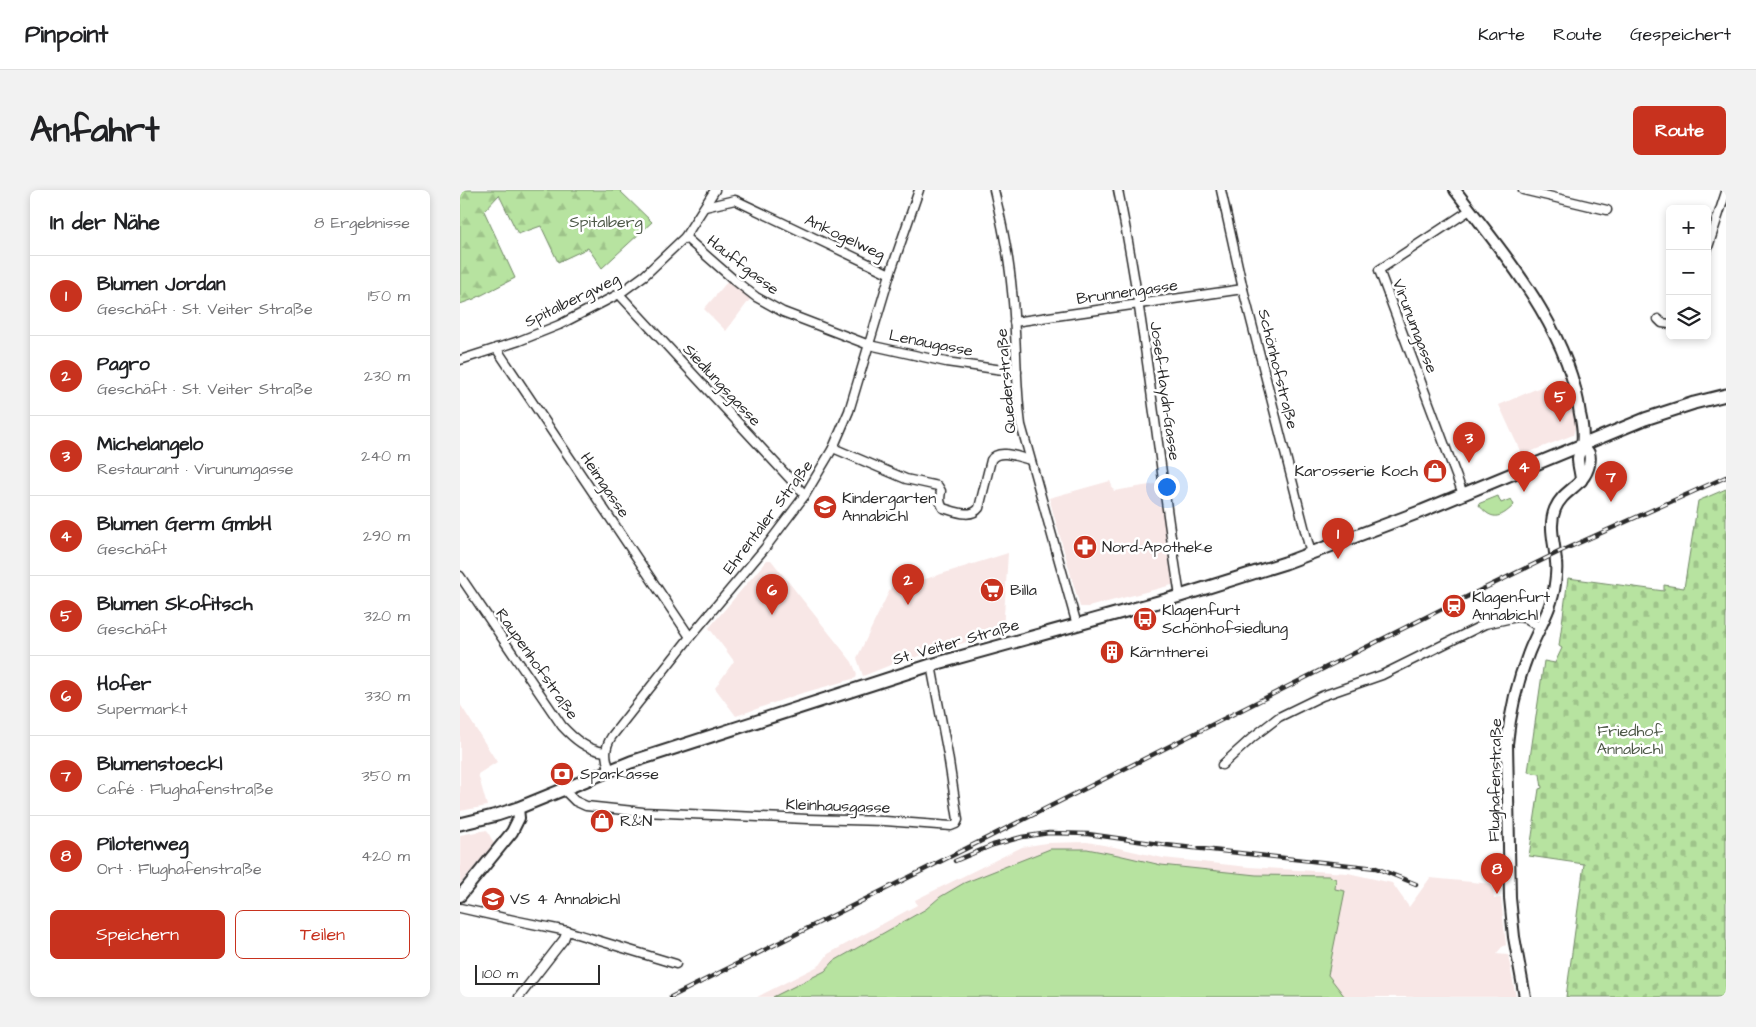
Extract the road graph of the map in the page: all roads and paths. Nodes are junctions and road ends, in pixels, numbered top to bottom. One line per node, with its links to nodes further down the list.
1 (715, 190): 9 (street, Spitalbergweg)
2 (919, 190): 14 (street, Ehrentaler Straße)
3 (994, 190): 19 (street, Quederstraße)
4 (1118, 190): 17 (street, Josef-Haydn-Gasse)
5 (1221, 190): 15 (street, Schönhofstraße)
6 (1455, 190): 10 (street, Flughafenstraße)
7 (1523, 190): 11 (street)
8 (1726, 192): 13 (street)
9 (705, 207): 12 (street, Spitalbergweg); 14 (street, Ankogelweg)
10 (1470, 210): 26 (street, Flughafenstraße); 29 (street, Virunumgasse)
11 (1607, 210)
12 (685, 237): 16 (street, Spitalbergweg); 21 (street, Hauffgasse)
13 (1711, 238)
14 (890, 274): 21 (street, Ehrentaler Straße)
15 (1244, 289): 17 (street, Brunnengasse); 31 (street, Schönhofstraße)
16 (619, 294): 22 (street, Spitalbergweg); 30 (street, Siedlungsgasse)
17 (1140, 304): 19 (street, Brunnengasse); 33 (street, Josef-Haydn-Gasse)
18 (1658, 318): 20 (street)
19 (1014, 322): 24 (street, Quederstraße)
20 (1666, 324)
21 (869, 345): 24 (street, Lenaugasse); 27 (street, Ehrentaler Straße)
22 (496, 348): 23 (street, Spitalbergweg); 36 (street, Heimgasse)
23 (460, 360)
24 (1016, 372): 28 (street, Quederstraße)
25 (1726, 395): 26 (main road, St. Veiter Straße)
26 (1582, 445): 29 (main road, St. Veiter Straße); 35 (street, Flughafenstraße)
27 (833, 448): 28 (street); 30 (street, Ehrentaler Straße)
28 (1030, 460): 34 (street, Quederstraße)
29 (1463, 494): 31 (main road, St. Veiter Straße)
30 (805, 495): 36 (street, Ehrentaler Straße)
31 (1311, 554): 33 (main road, St. Veiter Straße)
32 (460, 576): 38 (street, Raupenhofstraße)
33 (1180, 596): 34 (main road, St. Veiter Straße)
34 (1077, 625): 37 (main road, St. Veiter Straße)
35 (1541, 628): 39 (street); 49 (street, Flughafenstraße)
36 (690, 637): 38 (street, Ehrentaler Straße)
37 (931, 665): 40 (main road, St. Veiter Straße); 41 (street, Kleinhausgasse)
38 (605, 752): 40 (street)
39 (1222, 764)
40 (610, 770): 41 (main road, St. Veiter Straße)
41 (563, 789): 42 (main road, St. Veiter Straße)
42 (518, 808): 43 (main road, St. Veiter Straße); 44 (street)
43 (460, 824)
44 (460, 896)
45 (460, 908): 46 (street)
46 (567, 931): 47 (street); 48 (street)
47 (676, 964)
48 (519, 997)
49 (1525, 997)

